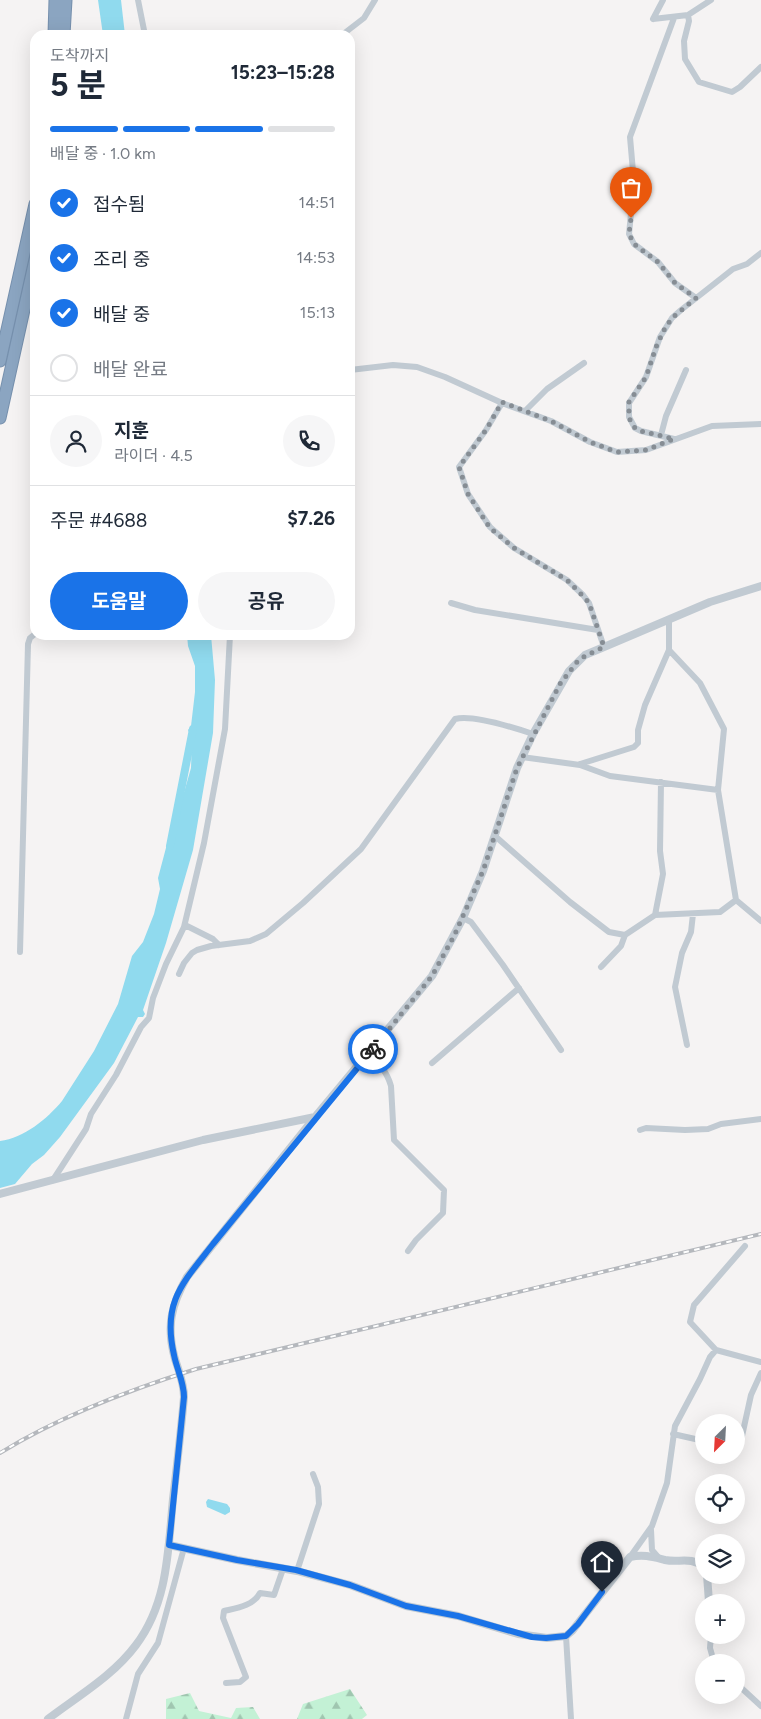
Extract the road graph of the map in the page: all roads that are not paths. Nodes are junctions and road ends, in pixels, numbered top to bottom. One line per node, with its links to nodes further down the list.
1 (55, 0): 9 (highway)
2 (66, 0): 10 (highway)
3 (138, 0): 11 (street)
4 (375, 0): 12 (street)
5 (663, 0): 8 (street)
6 (711, 0): 7 (street)
7 (688, 15): 8 (street); 13 (street)
8 (674, 18): 17 (street)
9 (54, 30)
10 (64, 30)
11 (144, 30)
12 (348, 30)
13 (761, 67)
14 (30, 226): 18 (highway)
15 (761, 253): 17 (street)
16 (30, 283): 24 (highway)
17 (696, 298): 26 (street)
18 (0, 361)
19 (584, 363): 23 (street)
20 (355, 369): 22 (street)
21 (686, 370): 26 (street)
22 (502, 402): 23 (street); 31 (street)
23 (525, 411): 27 (street)
24 (0, 418)
25 (761, 424): 27 (street)
26 (661, 435): 27 (street)
27 (674, 439)
28 (761, 586): 30 (street)
29 (451, 602): 31 (street)
30 (669, 619): 34 (street); 35 (street)
31 (598, 630): 34 (street)
32 (30, 638): 50 (street)
33 (230, 640): 47 (street)
34 (604, 647): 36 (street)
35 (669, 650): 38 (street); 40 (street)
36 (533, 734): 37 (street); 49 (street)
37 (522, 757): 38 (street); 41 (street)
38 (580, 765): 39 (street)
39 (661, 782): 40 (street); 44 (street)
40 (718, 790): 42 (street)
41 (495, 836): 45 (street); 48 (street)
42 (736, 900): 43 (street); 46 (street)
43 (693, 914): 44 (street); 54 (street)
44 (655, 916): 48 (street)
45 (463, 918): 53 (street); 56 (street)
46 (761, 921)
47 (185, 924): 49 (street); 61 (street)
48 (625, 935): 51 (street)
49 (219, 945): 52 (street)
50 (20, 952)
51 (601, 967)
52 (179, 974)
53 (519, 988): 55 (street); 57 (street)
54 (687, 1045)
55 (561, 1050)
56 (368, 1055): 58 (street); 64 (street)
57 (432, 1063)
58 (315, 1117): 61 (street); 73 (street)
59 (761, 1119): 60 (street)
60 (640, 1130)
61 (53, 1180): 62 (street)
62 (0, 1194)
63 (745, 1246): 65 (street)
64 (408, 1251)
65 (716, 1350): 66 (street); 69 (street)
66 (761, 1362)
67 (761, 1373): 68 (street)
68 (745, 1422)
69 (673, 1434): 70 (street); 72 (street)
70 (695, 1439)
71 (313, 1474): 79 (street)
72 (652, 1526): 75 (street); 76 (street)
73 (169, 1545): 74 (street); 84 (street)
74 (184, 1548): 78 (street); 85 (street)
75 (630, 1557): 76 (street); 80 (street)
76 (658, 1557): 77 (street)
77 (695, 1562)
78 (283, 1569): 79 (street); 81 (street)
79 (296, 1570): 80 (street)
80 (566, 1636): 86 (street)
81 (226, 1683)
82 (745, 1691): 83 (street)
83 (761, 1706)
84 (48, 1719)
85 (126, 1719)
86 (571, 1719)

